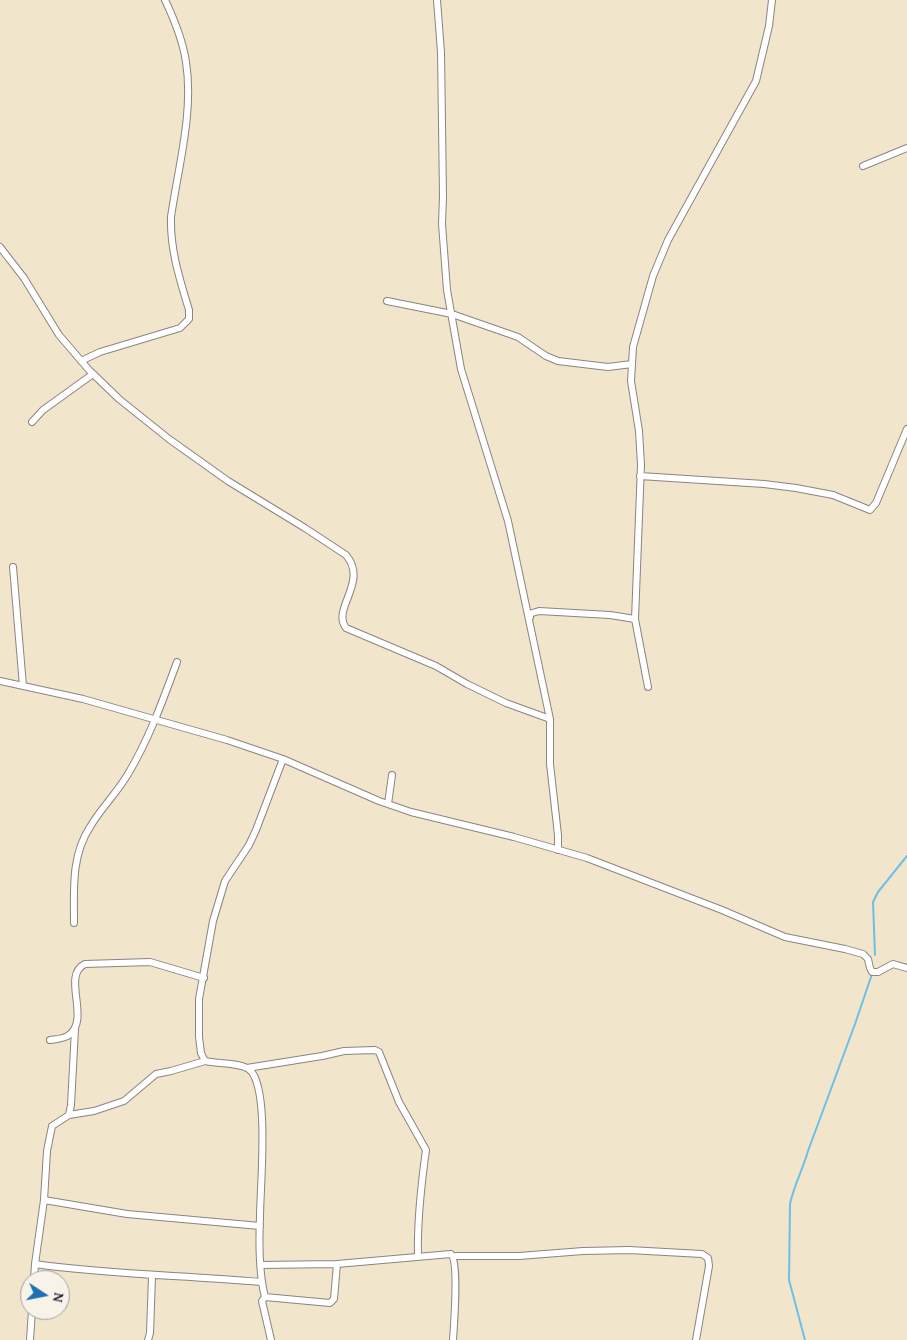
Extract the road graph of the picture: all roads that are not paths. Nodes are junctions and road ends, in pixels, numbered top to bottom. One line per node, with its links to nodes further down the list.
1 (166, 0): 9 (street)
2 (437, 0): 8 (street)
3 (772, 0): 10 (street)
4 (907, 148): 5 (street)
5 (863, 166)
6 (0, 247): 9 (street)
7 (387, 302): 8 (street)
8 (452, 314): 10 (street); 16 (street)
9 (81, 361): 11 (street)
10 (632, 364): 14 (street)
11 (93, 374): 12 (street); 22 (street)
12 (32, 422)
13 (907, 429): 14 (street)
14 (640, 476): 17 (street)
15 (13, 567): 20 (street)
16 (530, 617): 17 (street); 22 (street)
17 (635, 619): 21 (street)
18 (177, 662): 23 (street)
19 (0, 681): 20 (street)
20 (23, 686): 23 (street)
21 (648, 687)
22 (550, 719): 27 (street)
23 (155, 720): 24 (street); 28 (street)
24 (283, 759): 26 (street); 30 (street)
25 (392, 775): 26 (street)
26 (388, 804): 27 (street)
27 (558, 850): 29 (street)
28 (74, 923)
29 (907, 968)
30 (204, 978): 31 (street); 33 (street)
31 (75, 1027): 32 (street); 35 (street)
32 (50, 1040)
33 (205, 1061): 34 (street); 35 (street)
34 (247, 1068): 37 (street); 38 (street)
35 (69, 1114): 36 (street)
36 (44, 1200): 37 (street); 40 (street)
37 (260, 1226): 42 (street)
38 (418, 1256): 39 (street); 41 (street)
39 (454, 1257): 51 (street); 52 (street)
40 (35, 1264): 43 (street); 44 (street)
41 (337, 1264): 42 (street); 46 (street)
42 (262, 1265): 45 (street)
43 (35, 1270)
44 (152, 1276): 45 (street); 49 (street)
45 (261, 1282): 46 (street)
46 (265, 1297): 50 (street)
47 (31, 1320): 48 (street)
48 (30, 1340)
49 (148, 1340)
50 (271, 1340)
51 (453, 1340)
52 (696, 1340)

